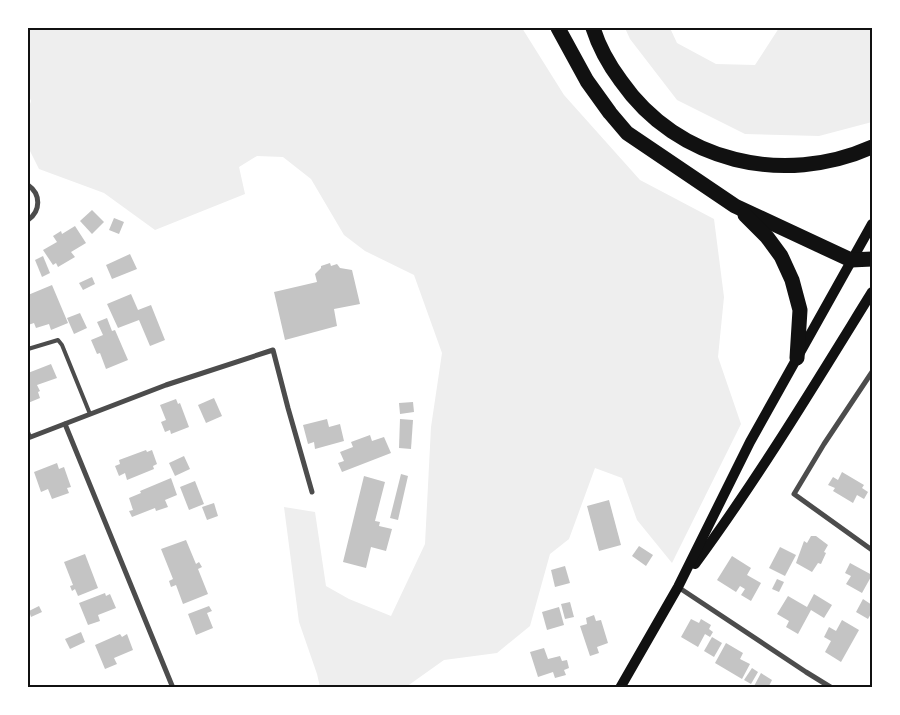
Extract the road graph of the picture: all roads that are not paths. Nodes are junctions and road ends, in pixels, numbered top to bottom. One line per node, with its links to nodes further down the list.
1 (558, 28): 5 (highway)
2 (593, 28): 3 (highway)
3 (872, 147)
4 (28, 185): 6 (street)
5 (735, 206): 9 (highway); 12 (highway)
6 (28, 220)
7 (872, 224): 9 (main road)
8 (872, 259): 9 (highway)
9 (851, 260): 12 (main road)
10 (872, 292): 19 (main road)
11 (28, 349): 14 (lane)
12 (797, 358): 19 (main road)
13 (872, 372): 18 (street)
14 (90, 414): 15 (street); 17 (street)
15 (66, 424): 16 (street); 20 (street)
16 (28, 436)
17 (312, 492)
18 (872, 550)
19 (678, 587): 21 (main road); 22 (street)
20 (173, 688)
21 (620, 688)
22 (832, 688)

